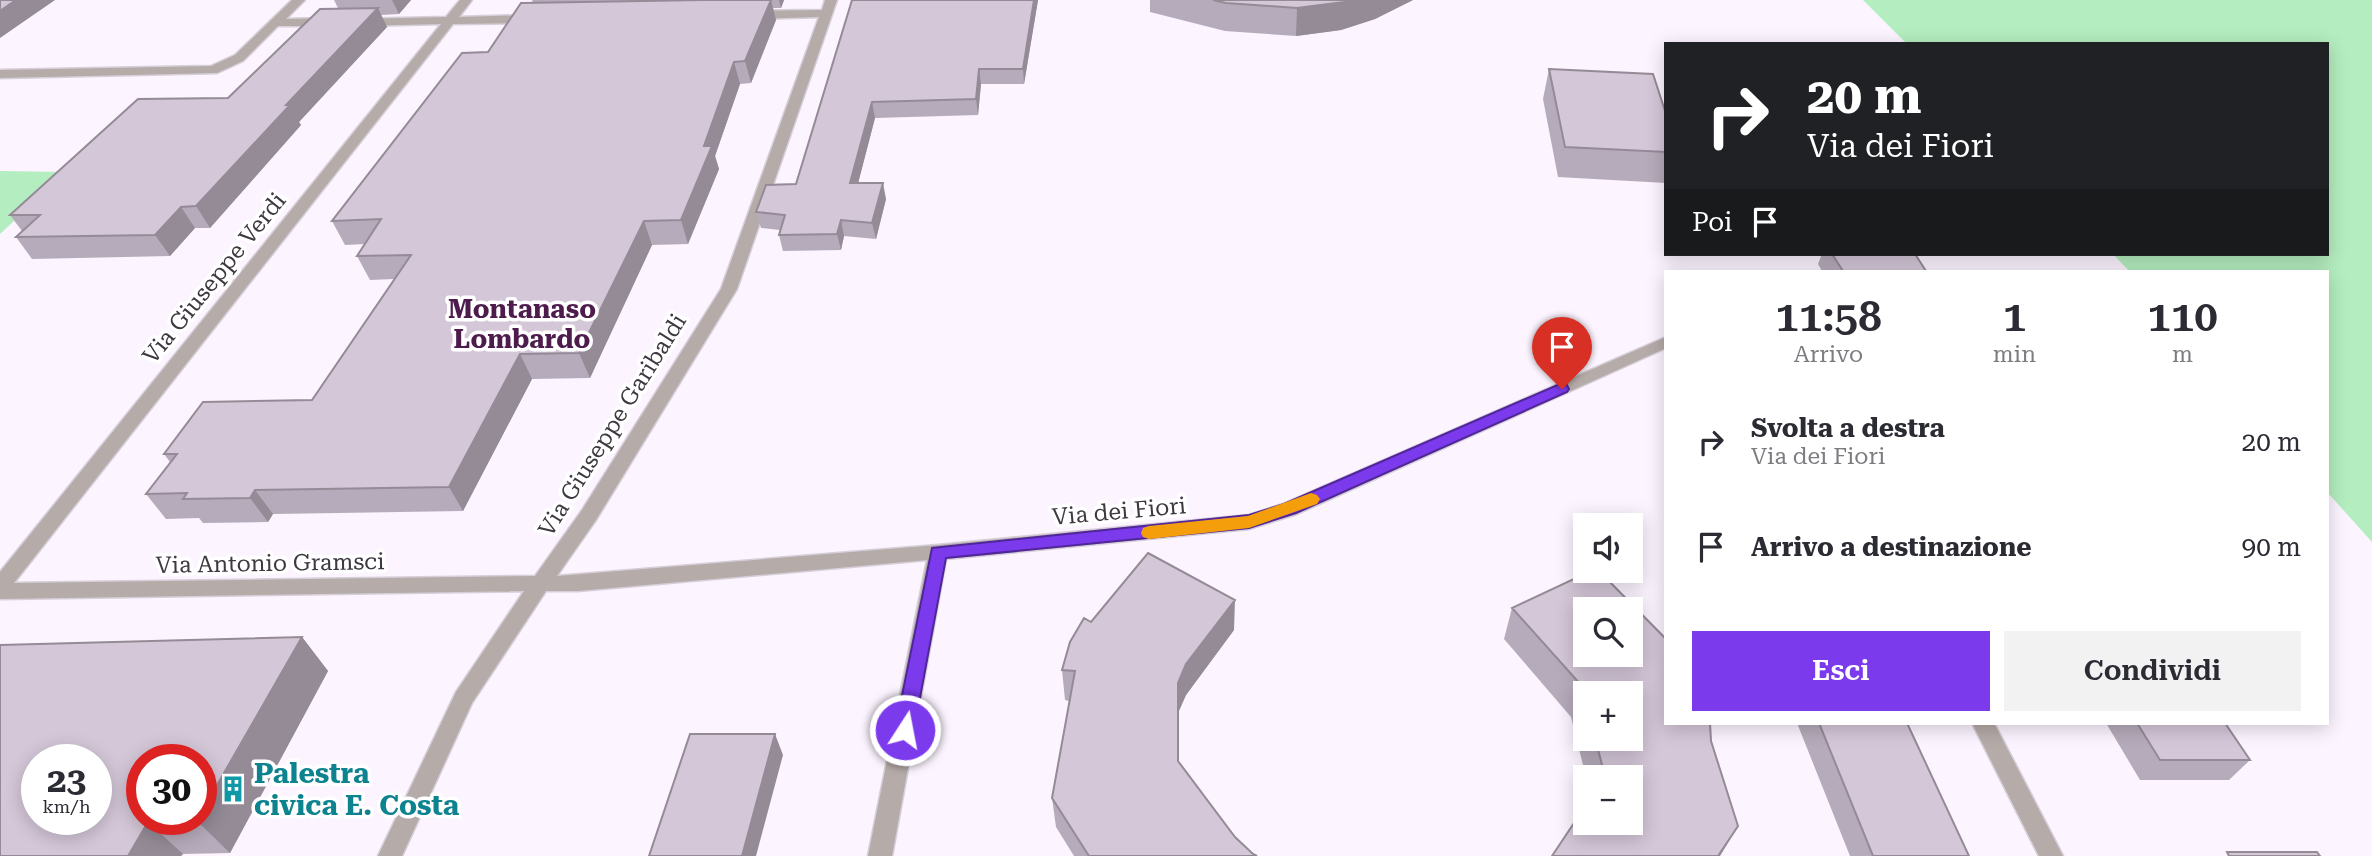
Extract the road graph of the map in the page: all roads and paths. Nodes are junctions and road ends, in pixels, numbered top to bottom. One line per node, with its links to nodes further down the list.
1 (299, 0): 7 (street)
2 (466, 0): 6 (street, Via Giuseppe Verdi)
3 (828, 7): 4 (street); 11 (street, Via Giuseppe Garibaldi)
4 (742, 15)
5 (548, 18): 6 (street)
6 (450, 20): 7 (street); 12 (street, Via Giuseppe Verdi)
7 (275, 23): 8 (street)
8 (0, 74)
9 (1664, 343): 10 (street, Via dei Fiori)
10 (938, 552): 11 (street, Via dei Fiori); 15 (street)
11 (540, 584): 12 (street, Via Antonio Gramsci); 14 (street, Via Giuseppe Garibaldi)
12 (0, 589)
13 (1984, 725): 16 (street)
14 (390, 856)
15 (880, 856)
16 (2052, 856)

